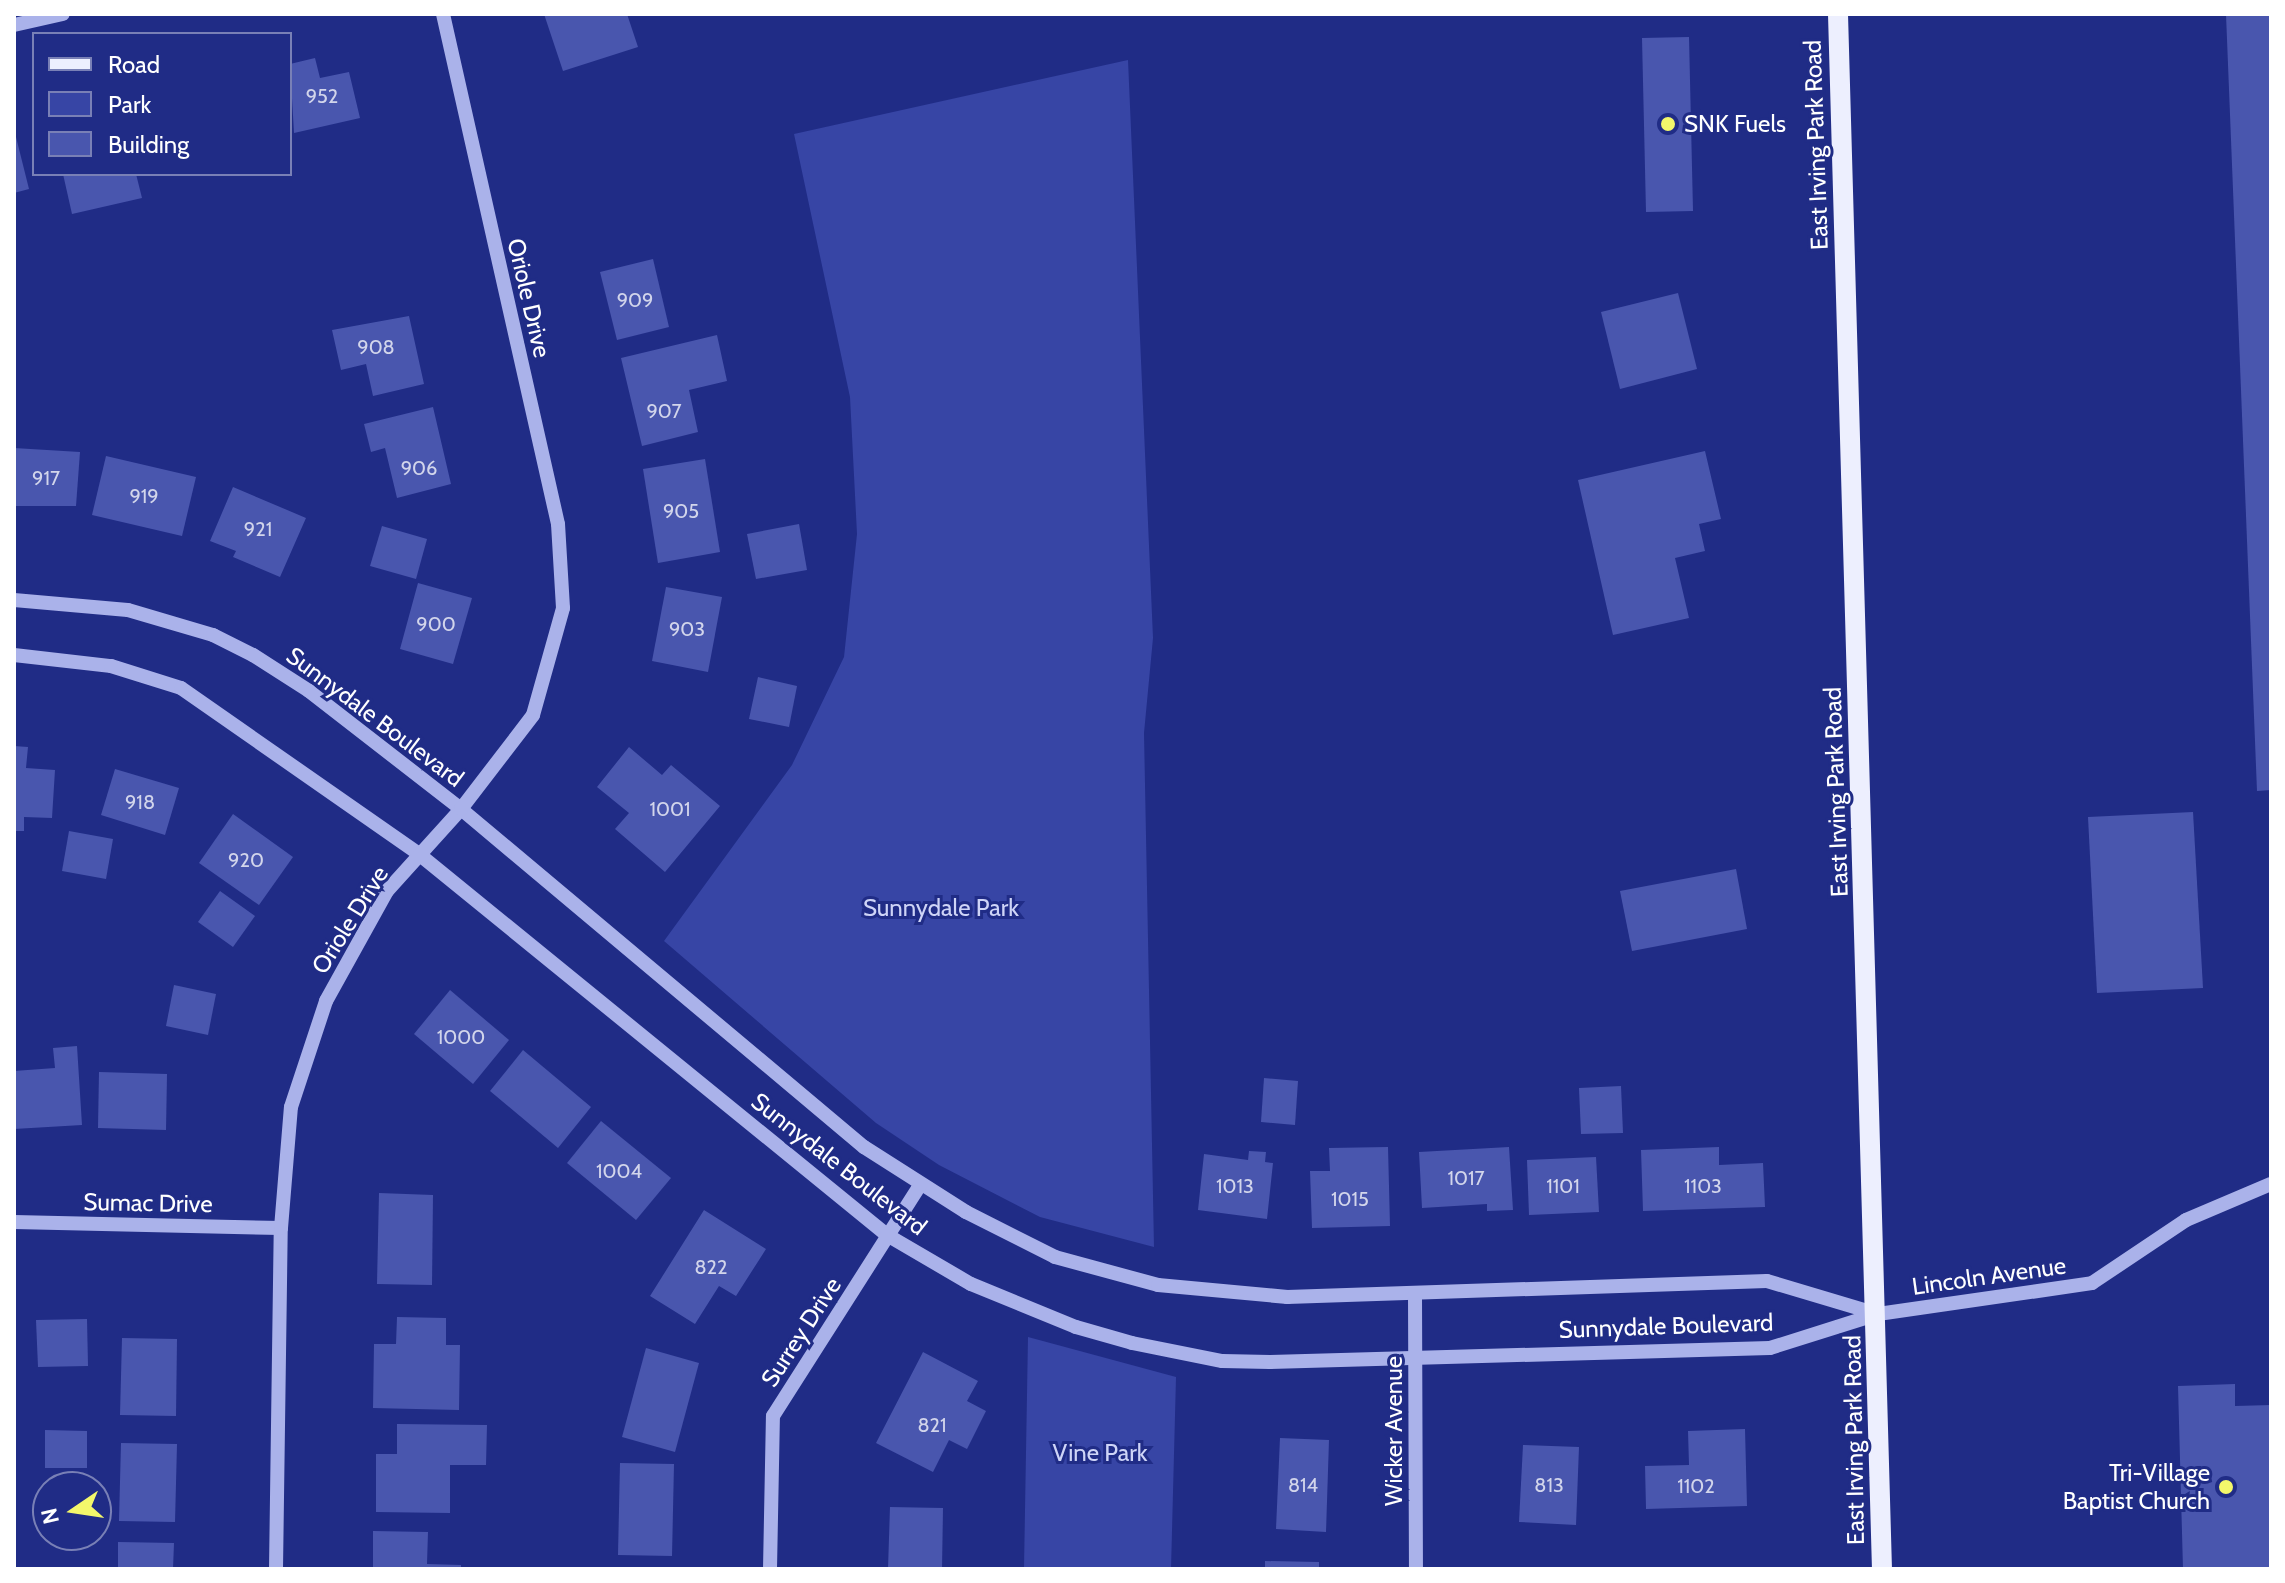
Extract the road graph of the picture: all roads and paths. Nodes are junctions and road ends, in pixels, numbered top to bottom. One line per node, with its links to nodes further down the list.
1 (63, 14): 4 (street)
2 (443, 14): 7 (street, Oriole Drive)
3 (1838, 14): 15 (main road, East Irving Park Road)
4 (14, 25)
5 (14, 600): 7 (street, Sunnydale Boulevard)
6 (14, 655): 8 (street, Sunnydale Boulevard)
7 (461, 809): 8 (street, Oriole Drive); 9 (street, Sunnydale Boulevard)
8 (420, 855): 12 (street, Oriole Drive); 13 (street, Sunnydale Boulevard)
9 (921, 1184): 13 (street, Surrey Drive); 14 (street, Sunnydale Boulevard)
10 (2271, 1184): 15 (street, Lincoln Avenue)
11 (14, 1222): 12 (street, Sumac Drive)
12 (281, 1228): 17 (street, Oriole Drive)
13 (887, 1235): 16 (street, Sunnydale Boulevard); 18 (street, Surrey Drive)
14 (1415, 1294): 15 (street, Sunnydale Boulevard); 16 (street, Wicker Avenue)
15 (1878, 1314): 16 (street, Sunnydale Boulevard); 20 (main road, East Irving Park Road)
16 (1417, 1356): 19 (street, Wicker Avenue)
17 (276, 1569)
18 (770, 1569)
19 (1416, 1569)
20 (1882, 1569)

